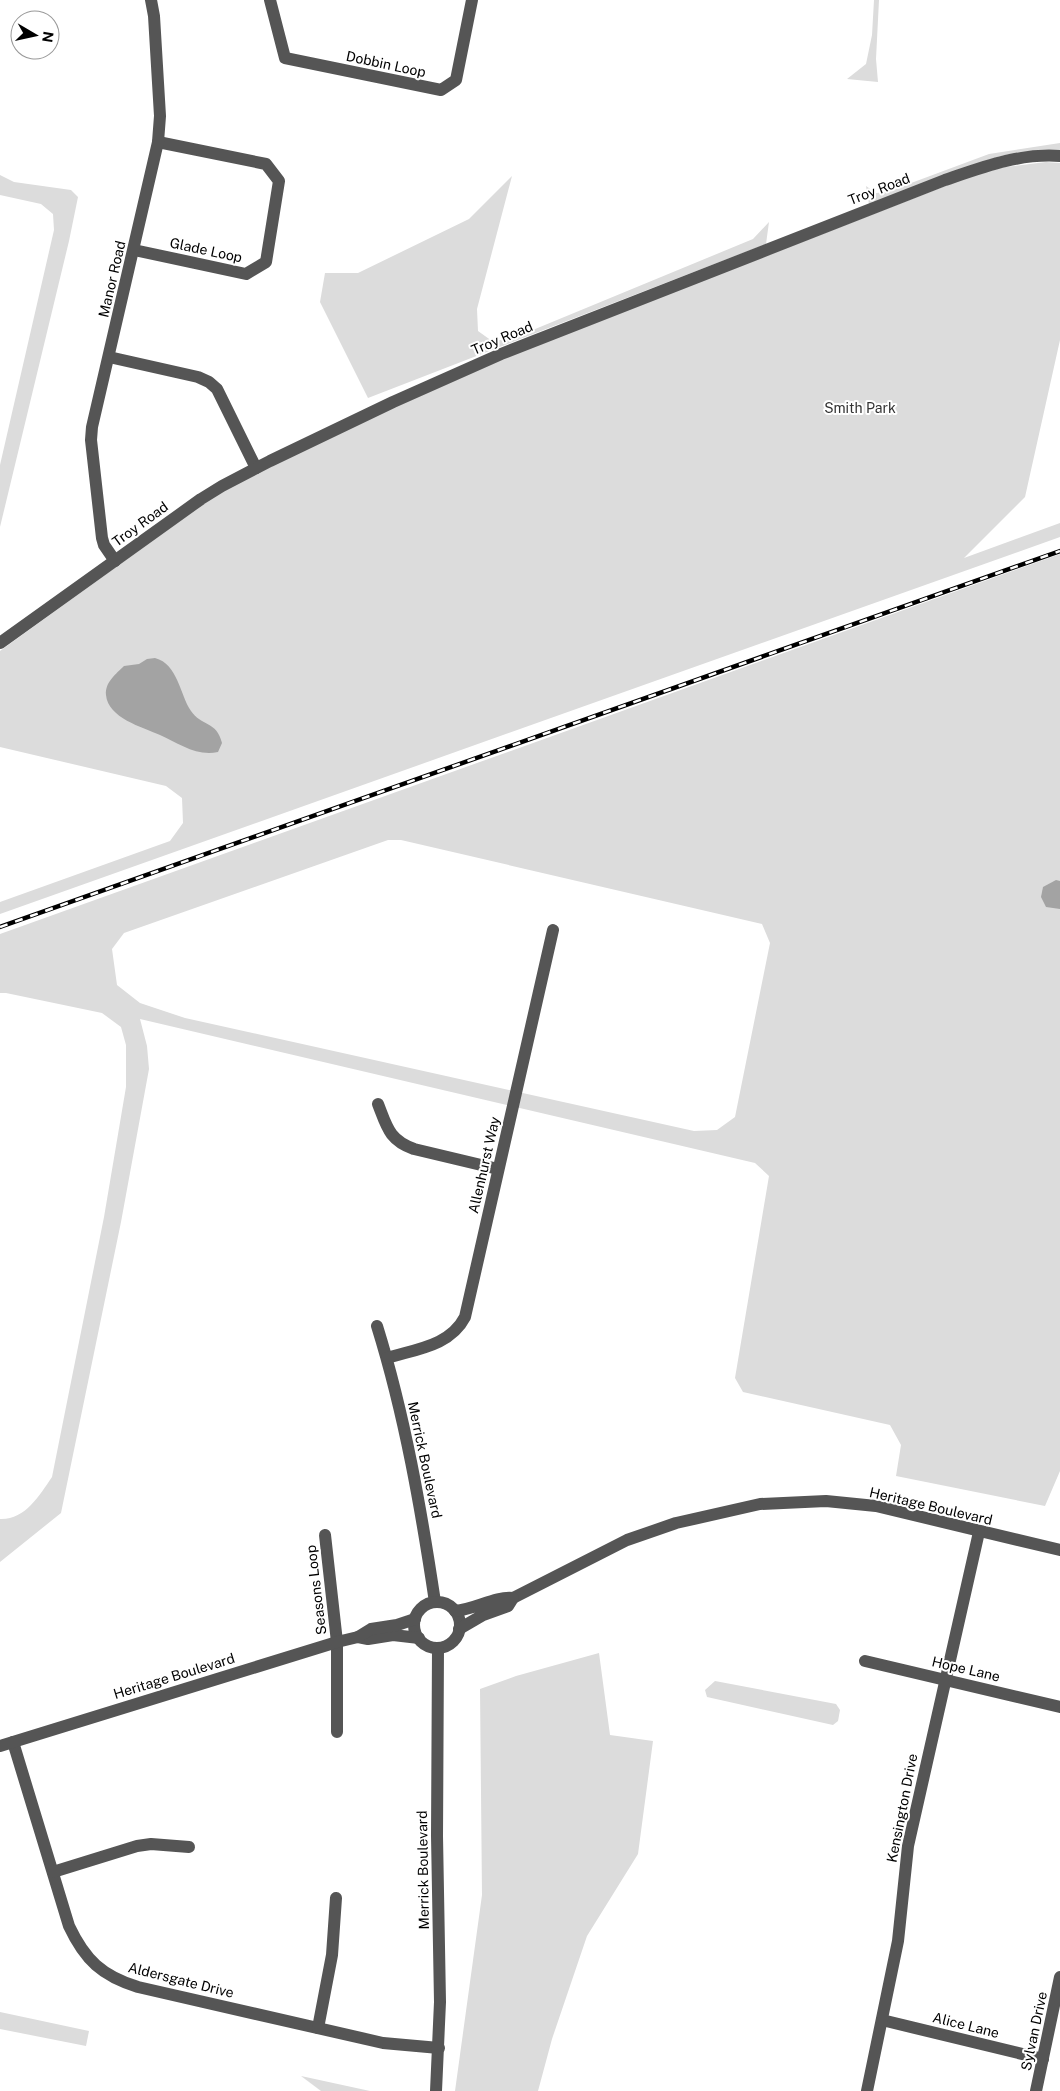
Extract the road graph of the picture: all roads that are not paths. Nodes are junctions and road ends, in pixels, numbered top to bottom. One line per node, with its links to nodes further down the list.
1 (151, 0): 4 (street, Manor Road)
2 (270, 0): 3 (street, Dobbin Loop)
3 (472, 0)
4 (158, 142): 6 (street, Manor Road); 6 (street, Glade Loop)
5 (1060, 156): 8 (street, Troy Road)
6 (134, 250): 7 (street, Manor Road)
7 (109, 356): 8 (street); 9 (street, Manor Road)
8 (256, 468): 9 (street, Troy Road)
9 (115, 561): 10 (street, Troy Road)
10 (0, 643)
11 (553, 930): 13 (street, Allenhurst Way)
12 (378, 1104): 13 (street)
13 (498, 1169): 15 (street, Allenhurst Way)
14 (377, 1326): 15 (street, Merrick Boulevard)
15 (387, 1358): 20 (street, Merrick Boulevard)
16 (979, 1532): 18 (street, Heritage Boulevard); 19 (street, Heritage Boulevard); 29 (street, Kensington Drive)
17 (325, 1535): 26 (street, Seasons Loop)
18 (1060, 1550)
19 (513, 1598): 21 (street, Heritage Boulevard); 23 (street, Heritage Boulevard)
20 (435, 1602): 21 (street); 22 (street)
21 (455, 1611): 23 (street)
22 (415, 1619): 24 (street, Heritage Boulevard); 25 (street)
23 (459, 1630): 27 (street)
24 (358, 1637): 25 (street, Heritage Boulevard); 26 (street, Heritage Boulevard)
25 (419, 1638): 27 (street)
26 (337, 1642): 31 (street, Seasons Loop); 32 (street, Heritage Boulevard)
27 (438, 1648): 40 (street, Merrick Boulevard)
28 (865, 1661): 29 (street, Hope Lane)
29 (945, 1680): 30 (street, Hope Lane); 38 (street, Kensington Drive)
30 (1060, 1707)
31 (337, 1732)
32 (13, 1742): 33 (street, Heritage Boulevard); 35 (street, Aldersgate Drive)
33 (0, 1746)
34 (189, 1846): 35 (street)
35 (53, 1872): 39 (street, Aldersgate Drive)
36 (336, 1898): 39 (street)
37 (1060, 1976): 41 (street, Sylvan Drive)
38 (882, 2020): 41 (street, Alice Lane); 43 (street, Kensington Drive)
39 (318, 2028): 40 (street, Aldersgate Drive)
40 (439, 2048): 42 (street, Merrick Boulevard)
41 (1043, 2059): 44 (street, Sylvan Drive)
42 (436, 2091)
43 (867, 2091)
44 (1036, 2091)

